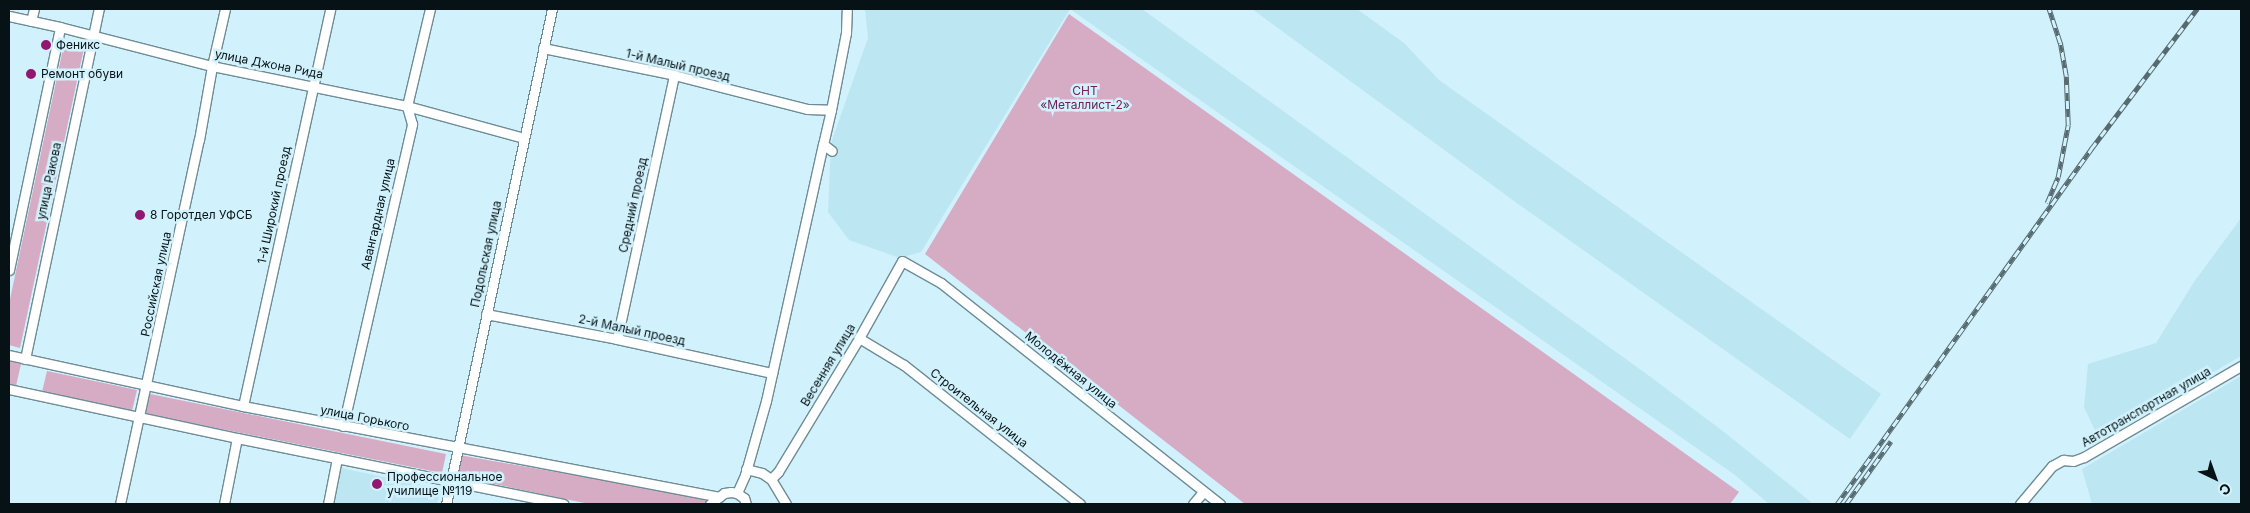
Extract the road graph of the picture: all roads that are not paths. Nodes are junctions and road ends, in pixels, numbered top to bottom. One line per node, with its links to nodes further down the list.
1 (34, 9): 9 (street)
2 (99, 9): 11 (street, улица Ракова)
3 (225, 9): 13 (street, Российская улица)
4 (330, 9): 15 (street, 1-й Широкий проезд)
5 (430, 9): 16 (street, Авангардная улица)
6 (552, 9): 12 (street, Подольская улица)
7 (847, 9): 17 (street)
8 (9, 16): 9 (street, улица Джона Рида)
9 (31, 21): 10 (street, улица Джона Рида)
10 (60, 27): 11 (street, улица Джона Рида); 22 (street, улица Ракова)
11 (94, 36): 13 (street, улица Джона Рида); 27 (street, улица Ракова)
12 (543, 48): 14 (street, 1-й Малый проезд); 18 (street, Подольская улица)
13 (212, 66): 15 (street, улица Джона Рида); 30 (street, Российская улица)
14 (674, 75): 17 (street, 1-й Малый проезд); 25 (street, Средний проезд)
15 (312, 86): 16 (street, улица Джона Рида); 32 (street, 1-й Широкий проезд)
16 (407, 106): 18 (street, улица Джона Рида); 34 (street, Авангардная улица)
17 (831, 110): 19 (street)
18 (524, 138): 23 (street, Подольская улица)
19 (823, 144): 20 (street); 29 (street)
20 (832, 151)
21 (902, 261): 24 (street, Весенняя улица); 41 (street, Молодёжная улица)
22 (9, 270)
23 (486, 314): 25 (street, 2-й Малый проезд); 36 (street, Подольская улица)
24 (859, 338): 39 (street, Весенняя улица); 52 (street, Строительная улица)
25 (617, 339): 29 (street, 2-й Малый проезд)
26 (9, 355): 27 (street, улица Горького)
27 (25, 359): 30 (street, улица Горького)
28 (2241, 366): 55 (street, Автотранспортная улица)
29 (772, 373): 38 (street)
30 (146, 386): 32 (street, улица Горького); 33 (street, Российская улица)
31 (9, 389): 33 (street)
32 (243, 406): 34 (street, улица Горького)
33 (139, 418): 35 (street); 44 (street, Российская улица)
34 (343, 426): 36 (street, улица Горького)
35 (237, 438): 37 (street); 45 (street)
36 (457, 448): 40 (street, Подольская улица); 43 (street, улица Горького)
37 (337, 458): 40 (street); 46 (street)
38 (746, 469): 39 (street); 42 (street)
39 (771, 479): 51 (street)
40 (450, 482): 47 (street, Подольская улица); 48 (street)
41 (1203, 492): 53 (street); 54 (street, Молодёжная улица)
42 (737, 493): 43 (street); 50 (street)
43 (719, 497): 49 (street)
44 (120, 504)
45 (224, 504)
46 (328, 504)
47 (446, 504)
48 (562, 504)
49 (710, 504)
50 (746, 504)
51 (786, 504)
52 (1080, 504)
53 (1193, 504)
54 (1220, 504)
55 (2020, 504)

